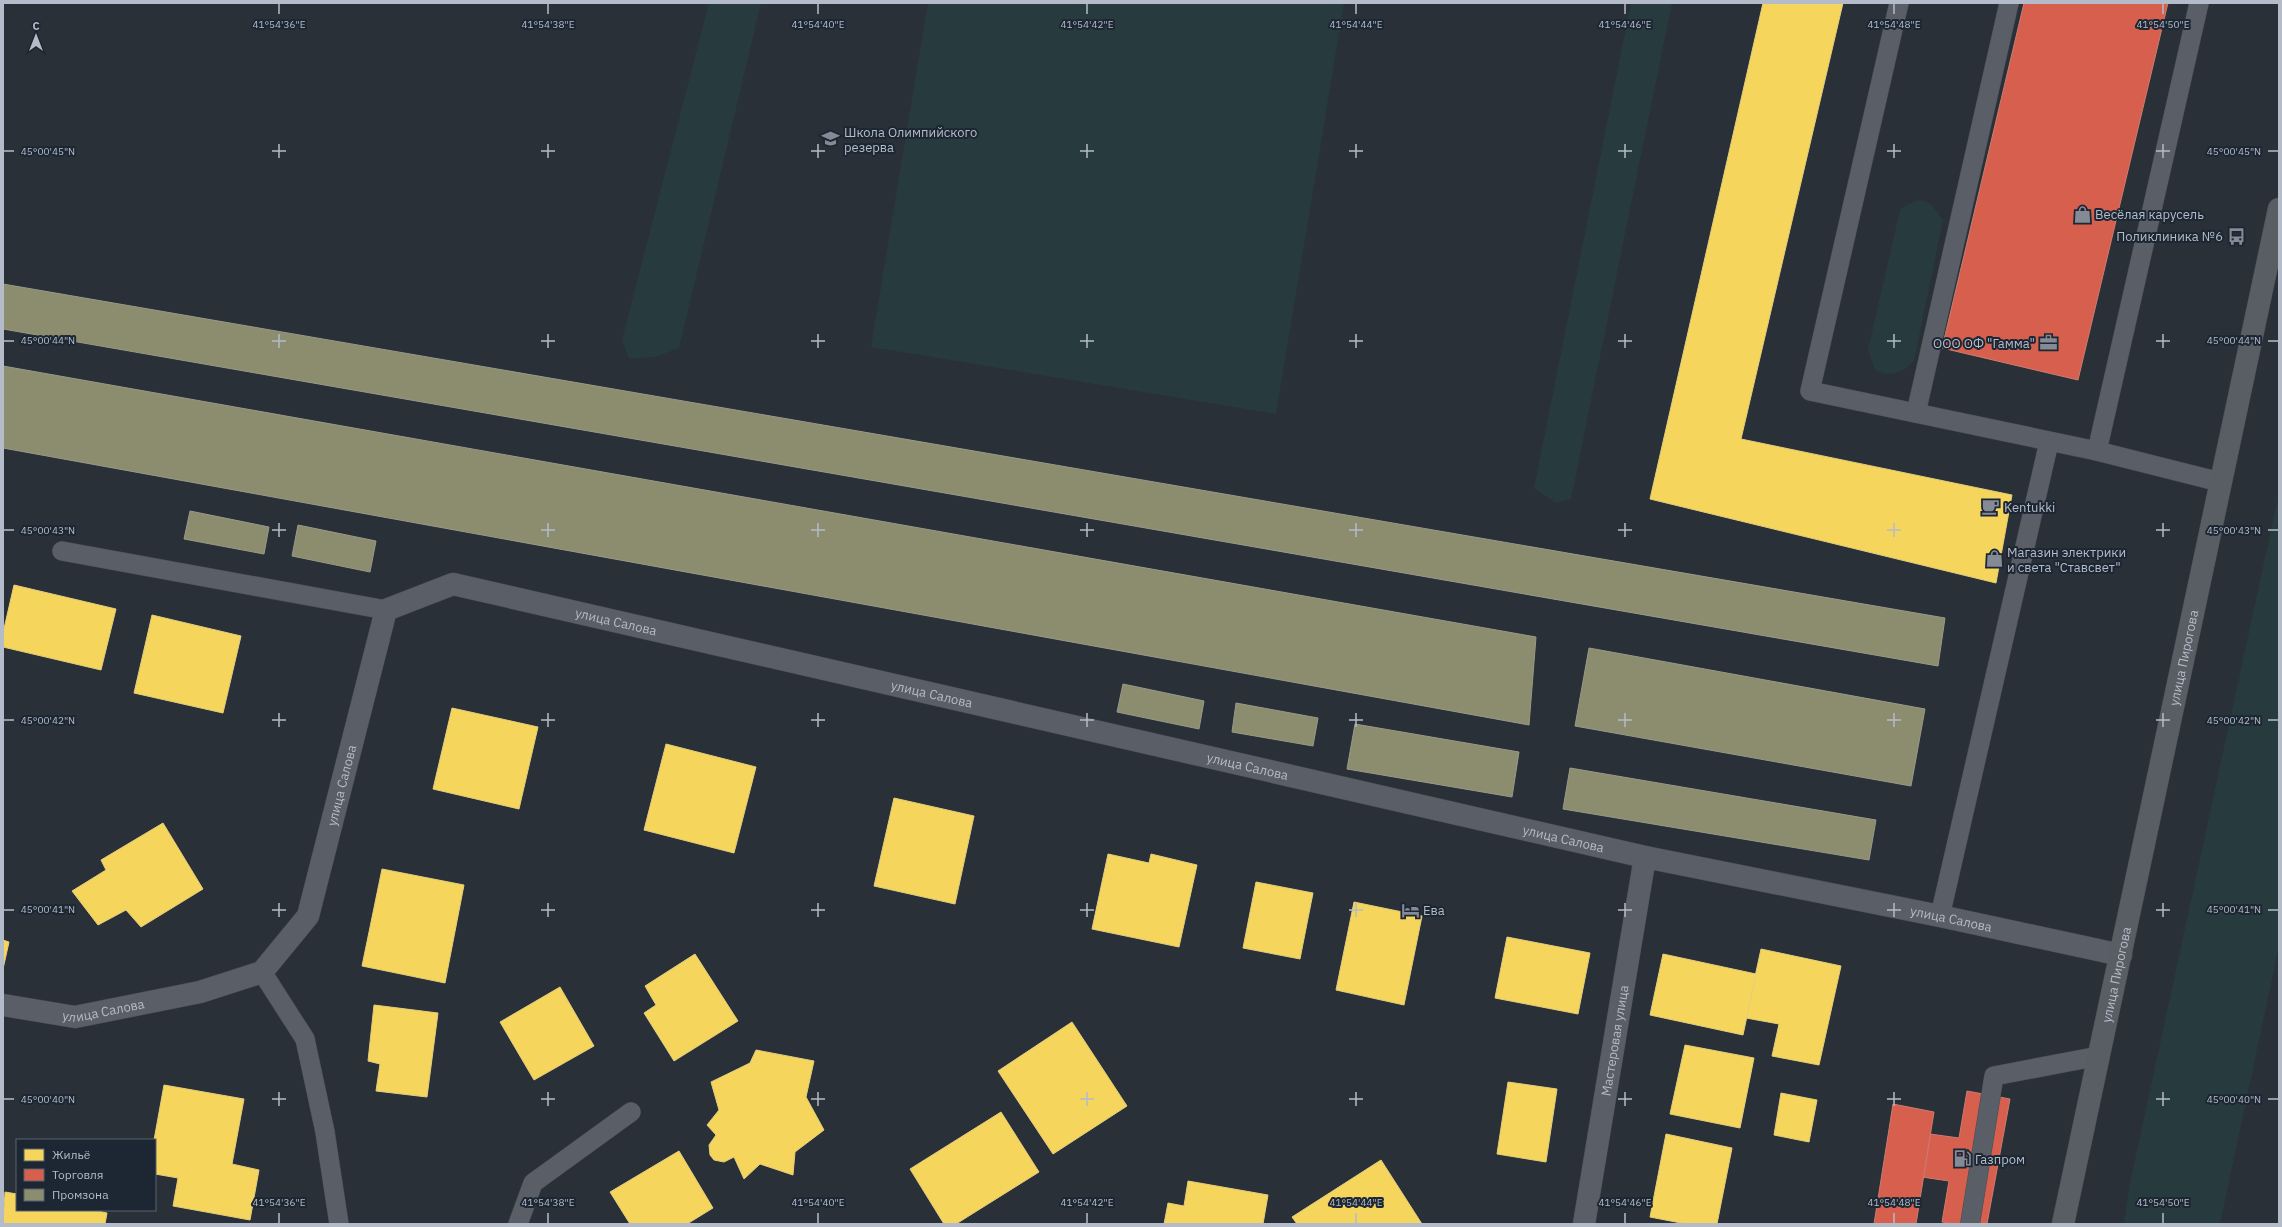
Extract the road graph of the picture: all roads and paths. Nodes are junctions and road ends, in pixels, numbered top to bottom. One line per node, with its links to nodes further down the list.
1 (1899, 3): 5 (lane)
2 (2009, 3): 5 (lane)
3 (2199, 3): 7 (lane)
4 (2279, 209): 8 (main road, улица Пирогова)
5 (1916, 413): 6 (lane)
6 (2049, 442): 7 (lane); 12 (lane)
7 (2097, 451): 8 (lane)
8 (2220, 482): 13 (main road, улица Пирогова)
9 (62, 550): 10 (lane)
10 (386, 610): 11 (street, улица Салова); 14 (street, улица Салова)
11 (1645, 857): 12 (street, улица Салова); 18 (street, Мастеровая улица)
12 (1940, 916): 13 (street, улица Салова)
13 (2121, 955): 16 (main road, улица Пирогова)
14 (262, 972): 15 (street, улица Салова); 19 (lane)
15 (3, 1005)
16 (2098, 1056): 21 (lane); 22 (main road, улица Пирогова)
17 (631, 1112): 20 (lane)
18 (1581, 1222)
19 (339, 1224)
20 (518, 1224)
21 (1970, 1224)
22 (2062, 1224)

